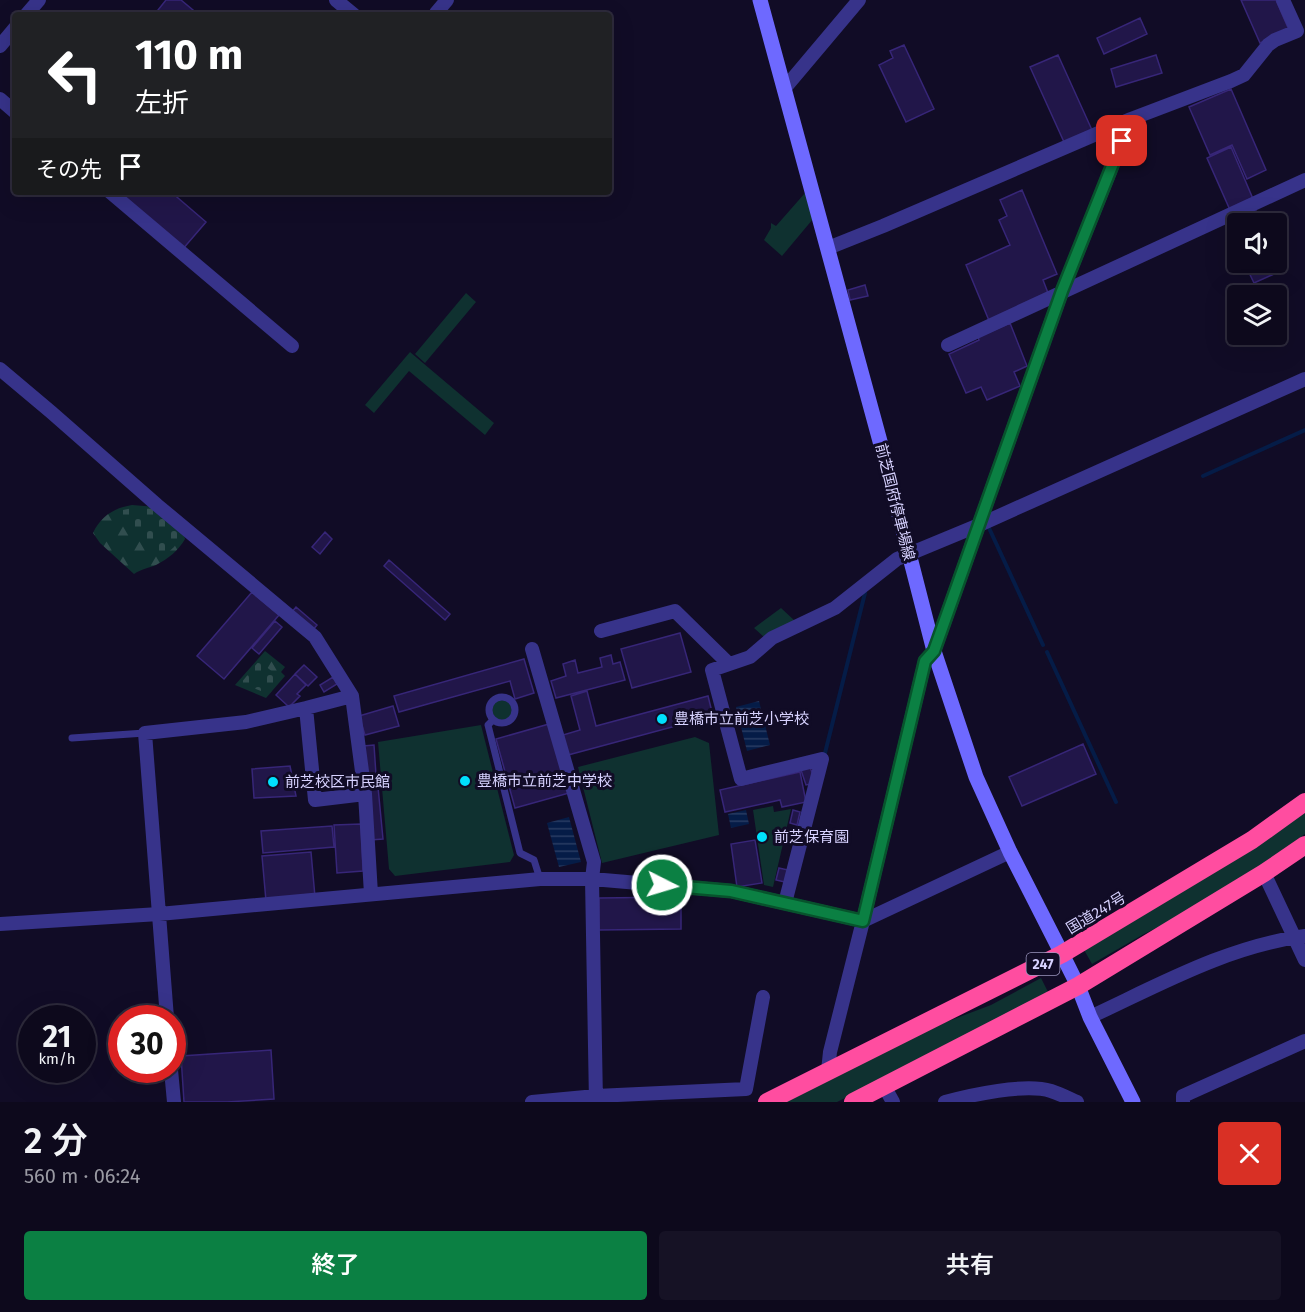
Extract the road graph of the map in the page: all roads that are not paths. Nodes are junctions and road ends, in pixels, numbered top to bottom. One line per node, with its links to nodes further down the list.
1 (39, 0): 7 (street)
2 (336, 0): 8 (street)
3 (447, 0): 9 (street)
4 (760, 0): 14 (main road, 前芝国府停車場線)
5 (859, 0): 14 (street)
6 (1283, 0): 10 (street)
7 (29, 12)
8 (350, 12)
9 (437, 12)
10 (1301, 29): 12 (street); 17 (street)
11 (12, 32): 13 (street)
12 (1305, 44)
13 (0, 46)
14 (784, 89): 20 (main road, 前芝国府停車場線)
15 (0, 99): 16 (street)
16 (12, 109)
17 (1131, 119): 20 (street); 21 (street)
18 (1305, 180): 21 (street)
19 (114, 195): 23 (street)
20 (828, 248): 27 (main road, 前芝国府停車場線)
21 (1062, 291): 22 (street); 26 (street)
22 (948, 345)
23 (292, 346)
24 (0, 369): 32 (street)
25 (1305, 379): 26 (street)
26 (979, 525): 27 (street); 30 (street)
27 (909, 554): 30 (main road, 前芝国府停車場線); 31 (street)
28 (601, 632): 31 (street)
29 (532, 649): 43 (street)
30 (934, 651): 40 (main road, 前芝国府停車場線); 47 (street)
31 (729, 664): 45 (street)
32 (352, 696): 33 (street); 37 (street)
33 (306, 708): 35 (street); 37 (street)
34 (493, 720): 42 (lane)
35 (145, 733): 36 (lane); 46 (street)
36 (72, 738)
37 (365, 794): 44 (street)
38 (1305, 802): 50 (highway, 国道247号 / 247)
39 (1305, 845): 41 (highway, 247)
40 (1010, 852): 47 (street); 50 (main road, 前芝国府停車場線)
41 (1264, 873): 49 (street); 52 (highway, 247)
42 (540, 879): 43 (street); 44 (street)
43 (592, 879): 45 (street); 60 (street)
44 (371, 894): 46 (street)
45 (785, 903): 47 (street)
46 (159, 914): 48 (street); 54 (street)
47 (863, 921): 57 (street)
48 (0, 924)
49 (1300, 936): 51 (street); 55 (street)
50 (1062, 954): 52 (main road, 前芝国府停車場線); 57 (highway, 国道247号 / 247)
51 (1305, 960)
52 (1078, 986): 55 (main road, 前芝国府停車場線); 59 (highway, 247)
53 (763, 997): 60 (street)
54 (166, 1005)
55 (1090, 1017): 67 (main road, 前芝国府停車場線)
56 (1305, 1041): 68 (street)
57 (828, 1071): 63 (highway, 国道247号 / 247)
58 (172, 1083): 61 (street)
59 (889, 1094): 64 (highway, 247)
60 (596, 1099): 62 (street)
61 (174, 1102)
62 (532, 1102)
63 (766, 1102)
64 (853, 1102)
65 (945, 1102): 66 (street)
66 (1077, 1102)
67 (1133, 1102)
68 (1183, 1102)

